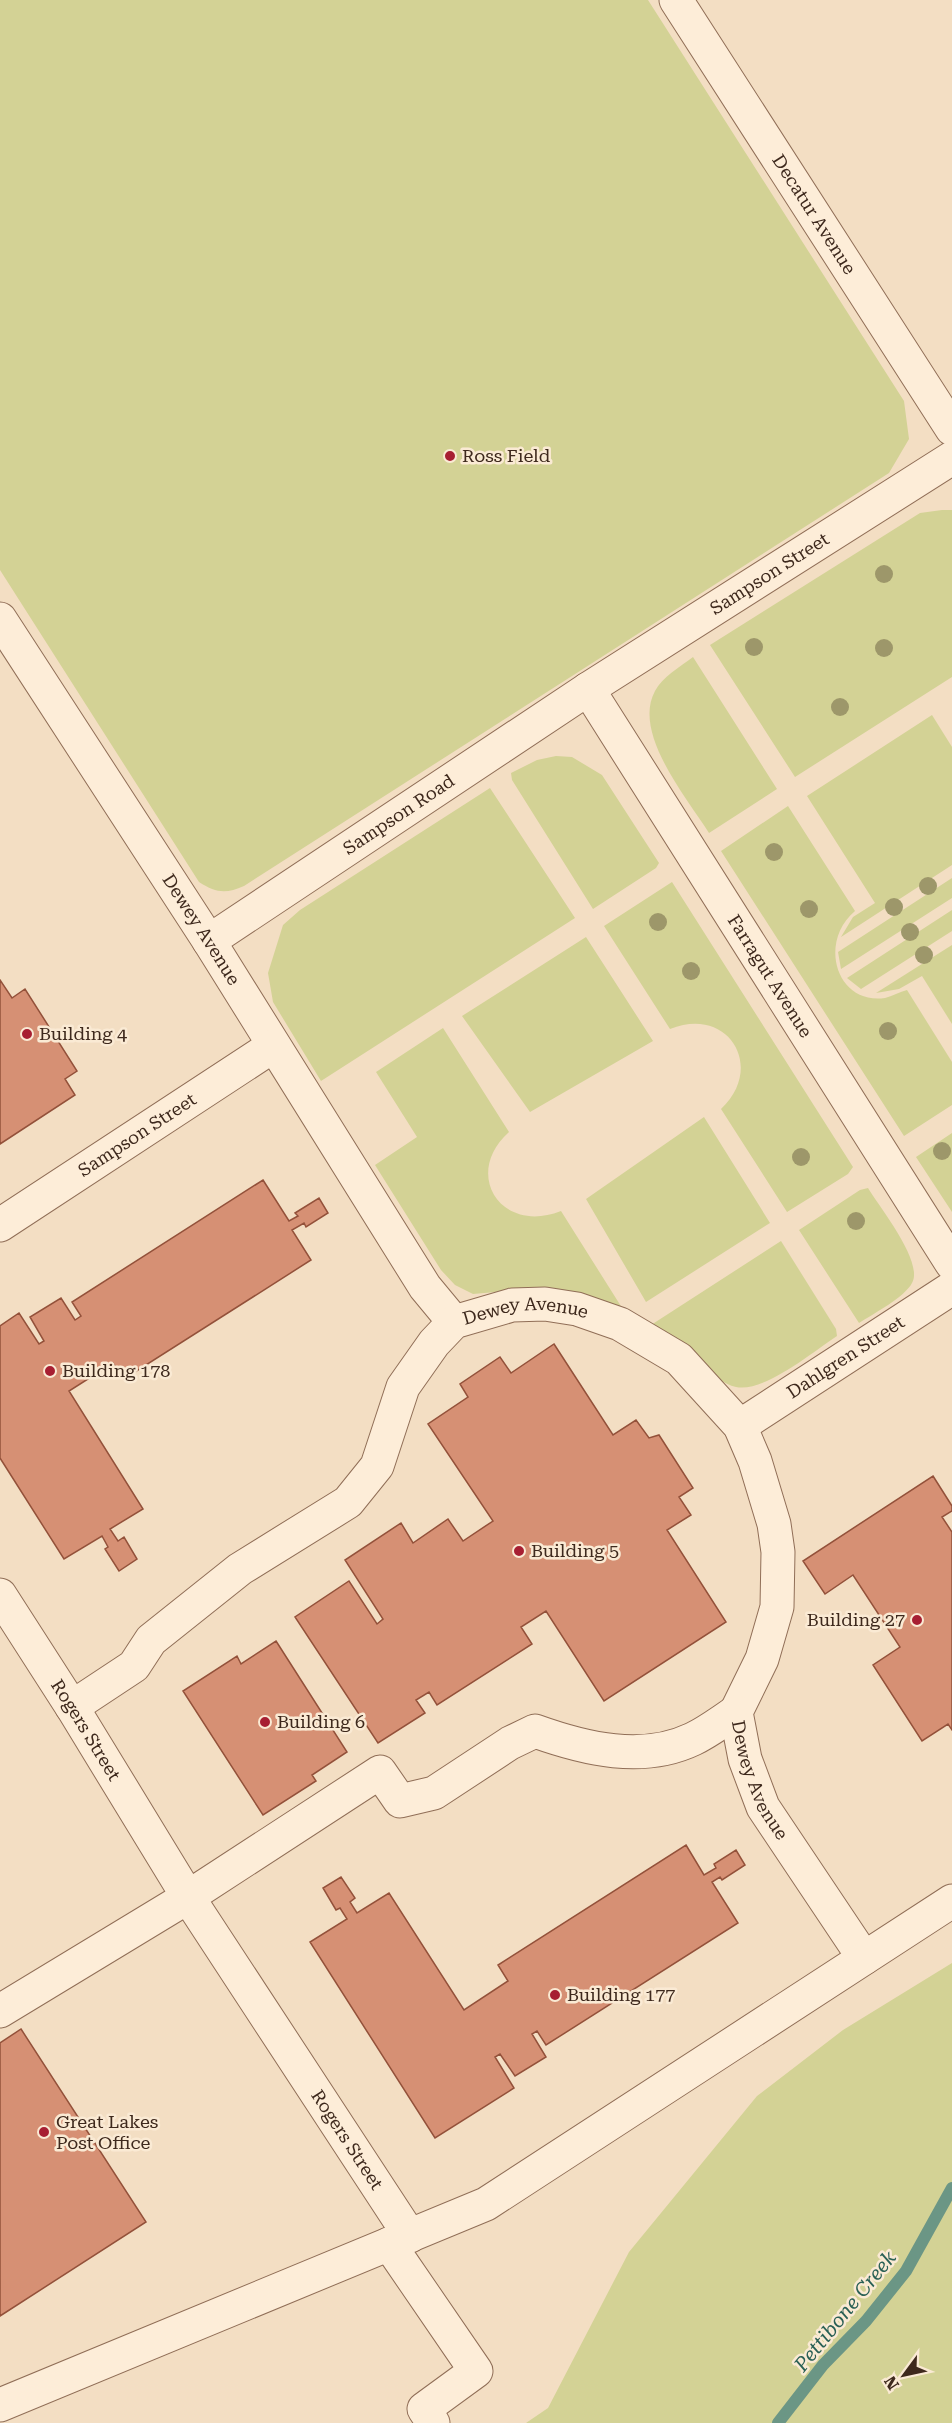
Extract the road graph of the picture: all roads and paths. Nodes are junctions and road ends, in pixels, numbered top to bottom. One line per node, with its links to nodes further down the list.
1 (676, 0): 2 (street, Decatur Avenue)
2 (952, 429)
3 (952, 458): 5 (street, Sampson Street)
4 (0, 619): 6 (street, Dewey Avenue)
5 (588, 689): 6 (street, Sampson Road); 9 (street, Farragut Avenue)
6 (209, 941): 7 (street, Dewey Avenue)
7 (273, 1046): 8 (street, Sampson Street); 11 (street, Dewey Avenue)
8 (0, 1225)
9 (952, 1264)
10 (952, 1288): 12 (street, Dahlgren Street)
11 (454, 1323): 12 (street, Dewey Avenue); 14 (street)
12 (740, 1426): 15 (street, Dewey Avenue)
13 (0, 1595): 14 (street, Rogers Street)
14 (72, 1707): 16 (street, Rogers Street)
15 (736, 1712): 16 (street); 18 (street, Dewey Avenue)
16 (188, 1897): 19 (street); 20 (street, Rogers Street)
17 (952, 1901): 18 (street)
18 (864, 1958): 20 (street)
19 (0, 2011)
20 (400, 2240): 21 (street); 22 (street, Rogers Street)
21 (0, 2405)
22 (421, 2418)

